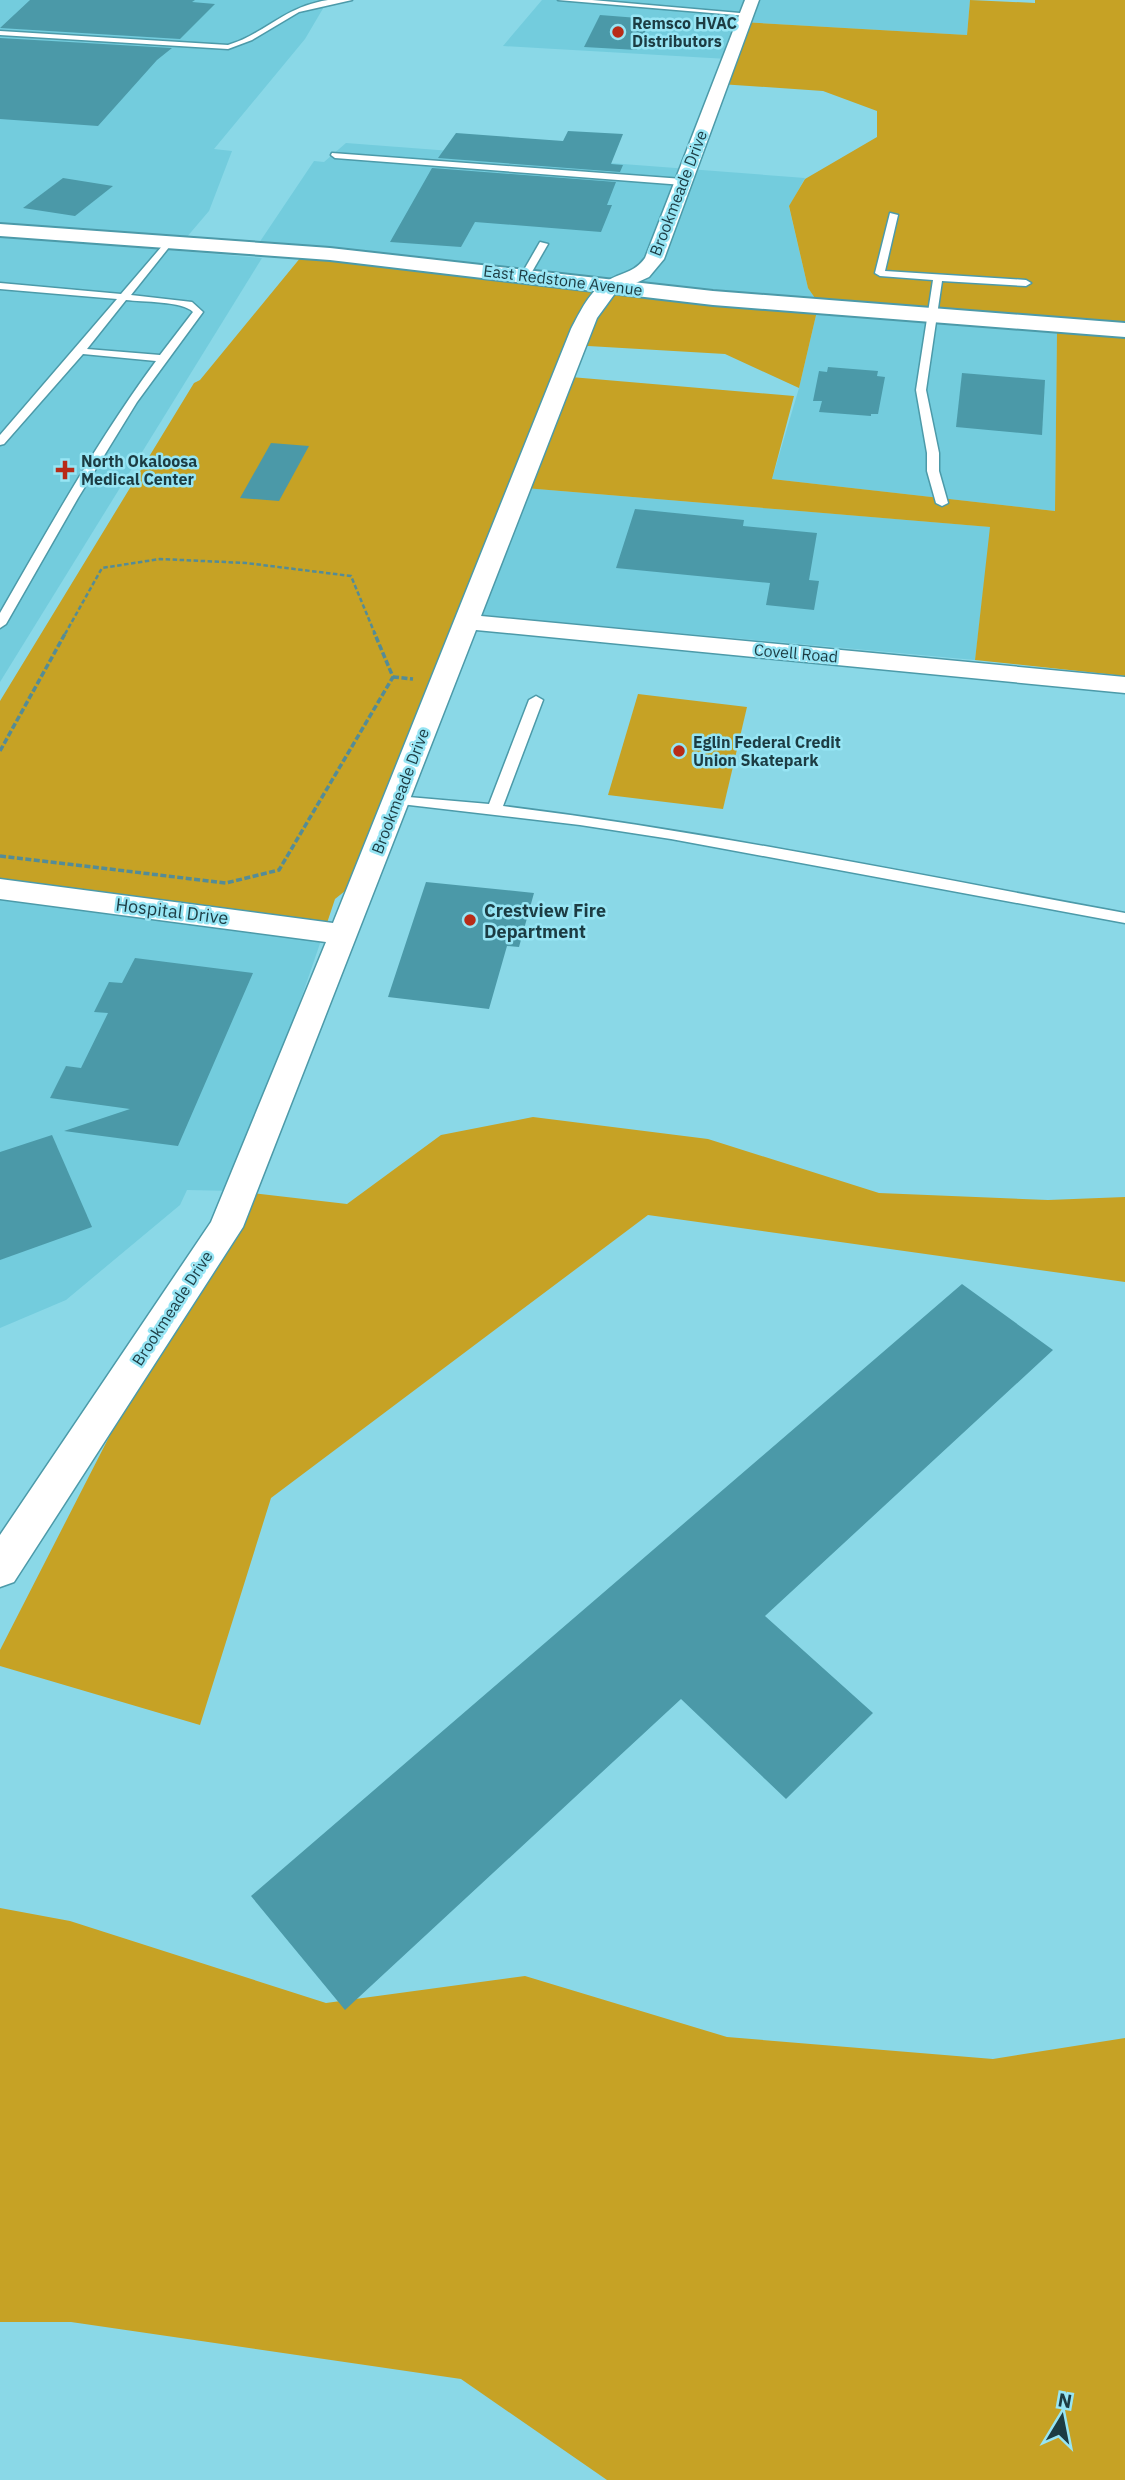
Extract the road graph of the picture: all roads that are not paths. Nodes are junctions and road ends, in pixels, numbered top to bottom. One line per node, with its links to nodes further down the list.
1 (348, 0): 4 (lane)
2 (562, 0): 3 (lane)
3 (750, 7): 6 (street, Brookmeade Drive)
4 (0, 33)
5 (335, 155): 6 (lane)
6 (683, 182): 15 (street, Brookmeade Drive)
7 (893, 215): 12 (lane)
8 (0, 230): 9 (street, East Redstone Avenue)
9 (169, 241): 11 (street, East Redstone Avenue); 16 (lane)
10 (543, 244): 11 (lane)
11 (526, 275): 15 (street, East Redstone Avenue)
12 (938, 278): 13 (lane); 17 (lane)
13 (1026, 283)
14 (0, 286): 16 (lane)
15 (612, 286): 17 (street, East Redstone Avenue); 24 (street, Brookmeade Drive)
16 (124, 297): 19 (lane); 20 (lane)
17 (933, 315): 18 (street, East Redstone Avenue); 22 (lane)
18 (1125, 330)
19 (80, 351): 20 (lane); 21 (lane)
20 (165, 359): 23 (lane)
21 (0, 442)
22 (942, 503)
23 (4, 611): 25 (lane)
24 (467, 622): 26 (street, Covell Road); 28 (street, Brookmeade Drive)
25 (0, 624)
26 (1125, 685)
27 (536, 700): 29 (lane)
28 (397, 800): 29 (lane); 32 (street, Brookmeade Drive)
29 (495, 808): 31 (lane)
30 (0, 890): 32 (street, Hospital Drive)
31 (1125, 918)
32 (344, 934): 33 (street, Brookmeade Drive)
33 (0, 1569)

